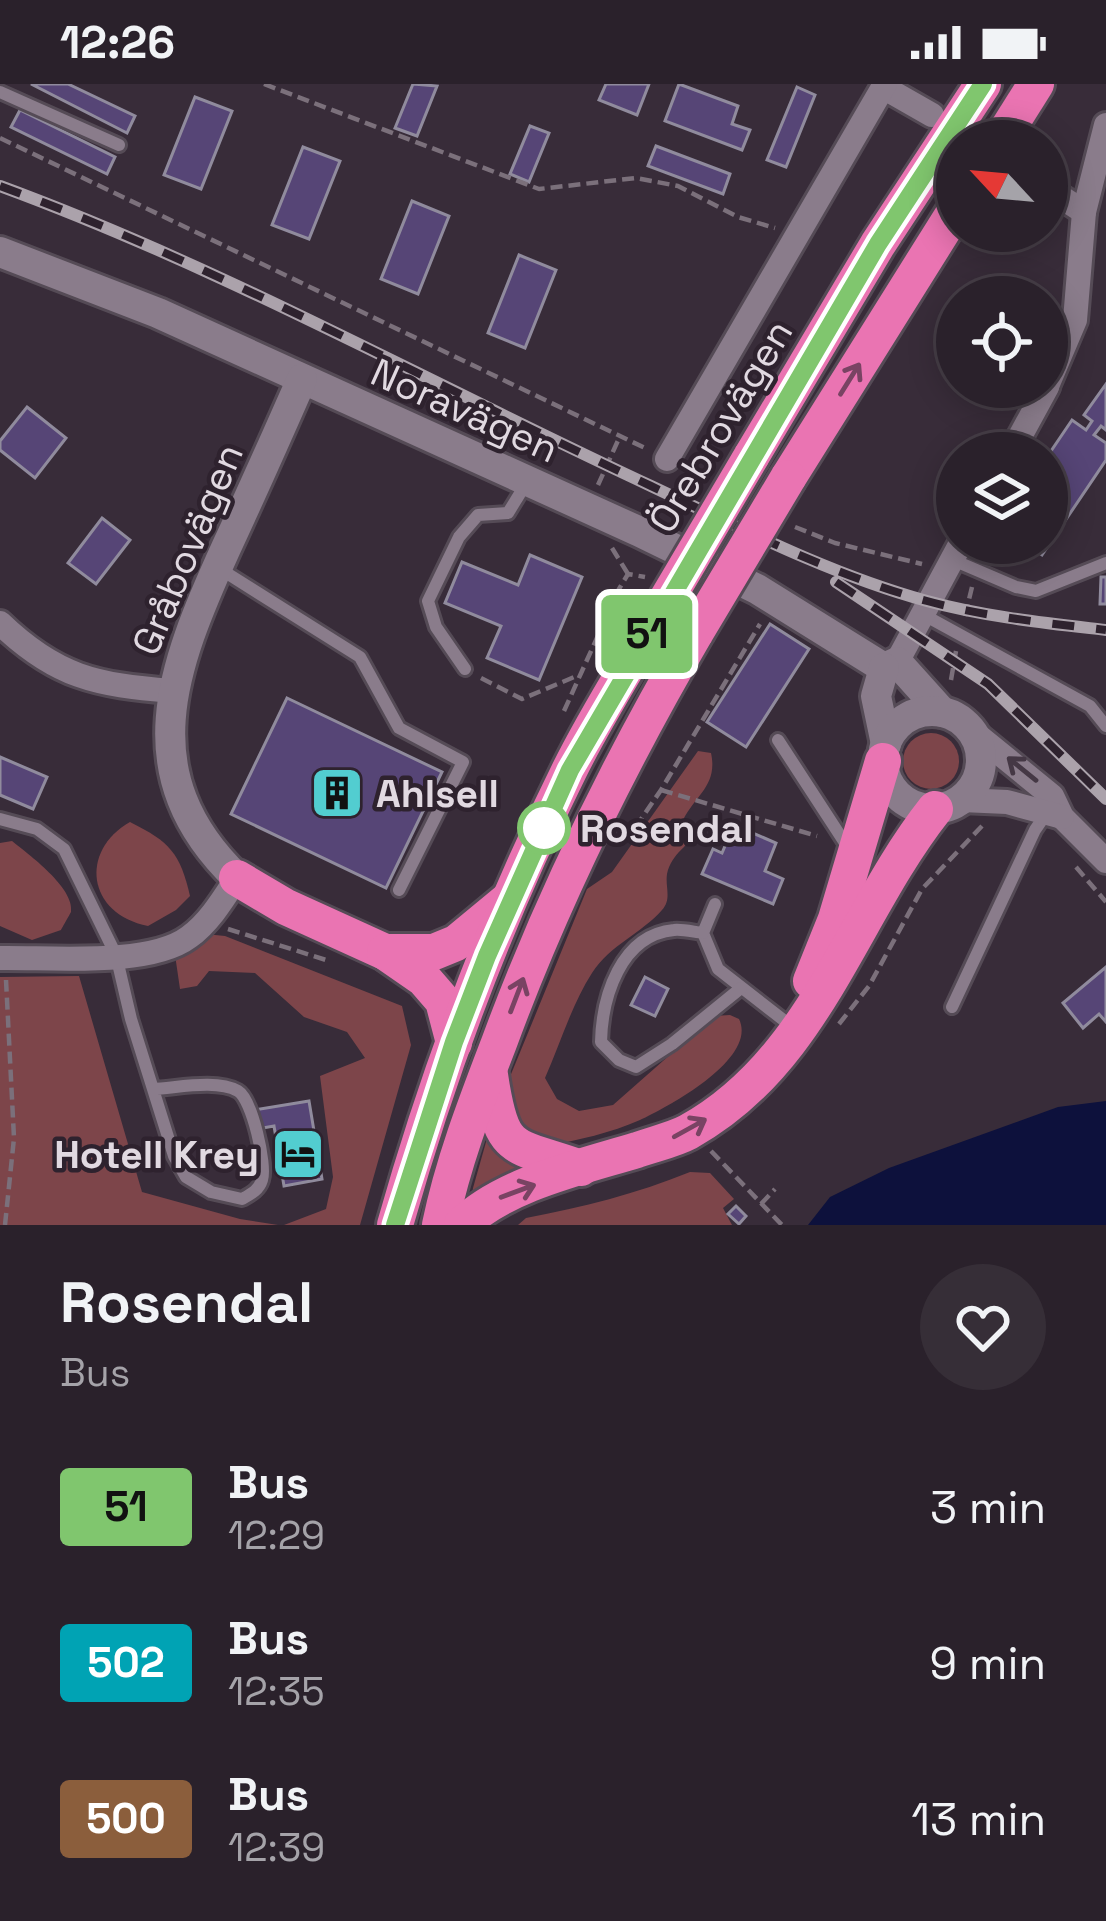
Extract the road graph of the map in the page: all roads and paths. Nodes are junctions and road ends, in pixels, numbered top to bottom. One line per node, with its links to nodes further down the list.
1 (264, 84): 13 (path)
2 (983, 84): 52 (highway, Örebrovägen, bridge)
3 (1036, 84): 7 (highway)
4 (881, 85): 6 (street); 13 (street)
5 (0, 92): 10 (lane)
6 (932, 115)
7 (1013, 120)
8 (1106, 125): 12 (street)
9 (0, 138): 18 (path)
10 (119, 145)
11 (1068, 202): 12 (street)
12 (1084, 212): 16 (street)
13 (799, 234): 19 (street)
14 (936, 242): 65 (highway, one-way to 14, bridge)
15 (0, 252): 17 (street, Noravägen)
16 (1068, 337)
17 (302, 380): 20 (street, Noravägen); 28 (street, Gråbovägen)
18 (620, 436): 19 (path); 21 (path)
19 (667, 459)
20 (527, 481): 21 (street, Noravägen); 34 (lane)
21 (588, 508): 33 (street, Noravägen)
22 (786, 522): 23 (path)
23 (936, 556)
24 (1106, 563): 27 (lane)
25 (950, 564): 30 (street)
26 (958, 564): 32 (path)
27 (966, 564)
28 (217, 567): 36 (street, Gråbovägen); 51 (lane)
29 (748, 614): 42 (path)
30 (922, 614): 32 (lane); 33 (street)
31 (0, 623): 36 (street)
32 (961, 632): 37 (path); 38 (lane)
33 (890, 665): 37 (street, Noravägen); 41 (street)
34 (464, 670): 35 (path)
35 (580, 675)
36 (172, 692): 49 (street, Gråbovägen)
37 (948, 700): 39 (street); 41 (street)
38 (1106, 726)
39 (971, 730): 43 (street); 45 (street, one-way to 39)
40 (778, 740): 48 (lane)
41 (885, 753): 43 (street); 48 (highway)
42 (662, 790): 46 (path); 48 (path)
43 (948, 805): 45 (street); 50 (highway)
44 (0, 819): 59 (lane)
45 (1048, 820): 47 (street); 53 (path); 62 (lane)
46 (605, 848)
47 (1102, 849)
48 (850, 852): 50 (lane); 63 (highway)
49 (237, 878): 55 (street); 57 (highway)
50 (882, 889): 63 (highway)
51 (399, 890)
52 (513, 896): 57 (highway); 64 (highway, Örebrovägen)
53 (1106, 902)
54 (715, 904): 56 (lane)
55 (206, 921): 59 (street); 60 (path)
56 (703, 933): 61 (lane); 61 (lane)
57 (385, 952): 64 (highway)
58 (2, 955): 59 (street); 72 (path)
59 (116, 955): 66 (lane)
60 (327, 960)
61 (741, 988): 63 (lane)
62 (952, 1007)
63 (796, 1030): 68 (highway, one-way to 63)
64 (454, 1042): 73 (highway, Örebrovägen)
65 (489, 1068): 68 (highway); 74 (highway)
66 (153, 1089): 66 (lane)
67 (707, 1147): 70 (path)
68 (580, 1168): 75 (highway, one-way to 68)
69 (775, 1189): 70 (path)
70 (761, 1204): 71 (path)
71 (781, 1223)
72 (5, 1225)
73 (395, 1225)
74 (440, 1225)
75 (462, 1225)

